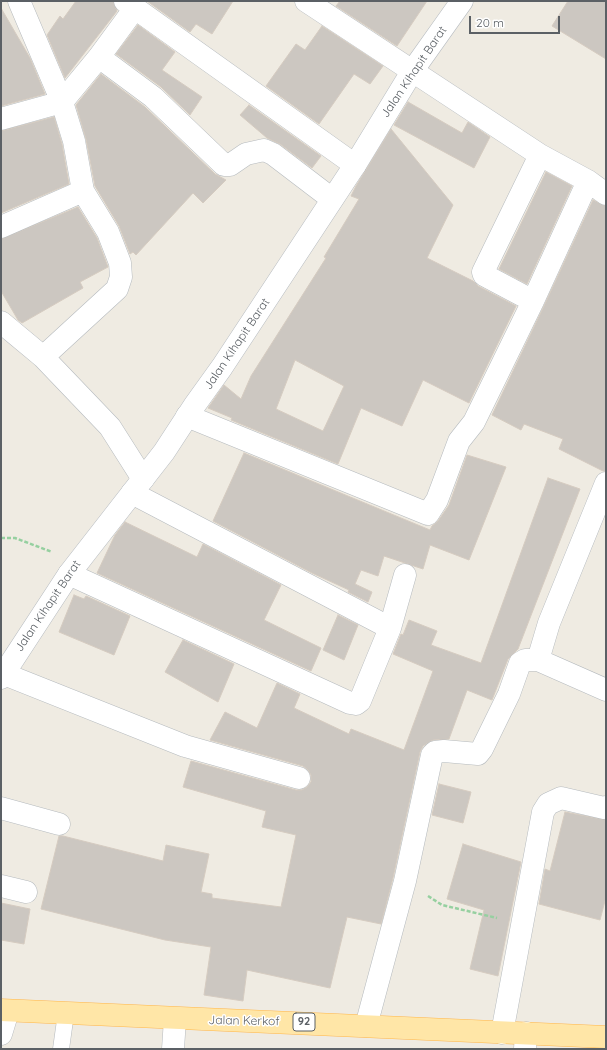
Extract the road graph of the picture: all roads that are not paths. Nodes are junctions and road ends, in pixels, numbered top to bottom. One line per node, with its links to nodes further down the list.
1 (19, 1): 7 (street)
2 (306, 1): 6 (street)
3 (462, 1): 6 (street, Jalan Kihapit Barat)
4 (130, 4): 5 (street); 10 (street)
5 (99, 57): 7 (street); 14 (street)
6 (413, 70): 9 (street); 10 (street, Jalan Kihapit Barat)
7 (62, 102): 8 (street); 12 (street)
8 (1, 119)
9 (540, 155): 11 (street); 16 (street)
10 (355, 165): 14 (street, Jalan Kihapit Barat)
11 (588, 181): 13 (street); 16 (street)
12 (83, 191): 15 (street); 18 (street)
13 (606, 194)
14 (332, 199): 19 (street, Jalan Kihapit Barat)
15 (1, 227)
16 (533, 301): 19 (street)
17 (1, 322): 18 (street)
18 (43, 357): 21 (street)
19 (187, 416): 21 (street, Jalan Kihapit Barat)
20 (606, 483): 22 (street)
21 (138, 486): 23 (street, Jalan Kihapit Barat); 25 (street)
22 (600, 513): 26 (street)
23 (68, 574): 25 (street); 27 (street, Jalan Kihapit Barat)
24 (405, 575): 25 (street)
25 (390, 628)
26 (538, 660): 28 (street); 38 (street)
27 (2, 676): 29 (street)
28 (606, 690)
29 (299, 778)
30 (606, 807): 39 (street)
31 (1, 808): 32 (street)
32 (59, 824)
33 (1, 886): 34 (street)
34 (26, 892)
35 (5, 1011): 36 (main road, Jalan Kerkof / 92); 40 (street)
36 (66, 1013): 37 (main road, Jalan Kerkof / 92); 43 (lane)
37 (175, 1019): 38 (main road, Jalan Kerkof / 92); 44 (street)
38 (366, 1026): 39 (main road, Jalan Kerkof / 92)
39 (502, 1032): 42 (main road, Jalan Kerkof / 92)
40 (1, 1034)
41 (606, 1037): 42 (main road, Jalan Kerkof / 92)
42 (525, 1041)
43 (61, 1049)
44 (173, 1049)

